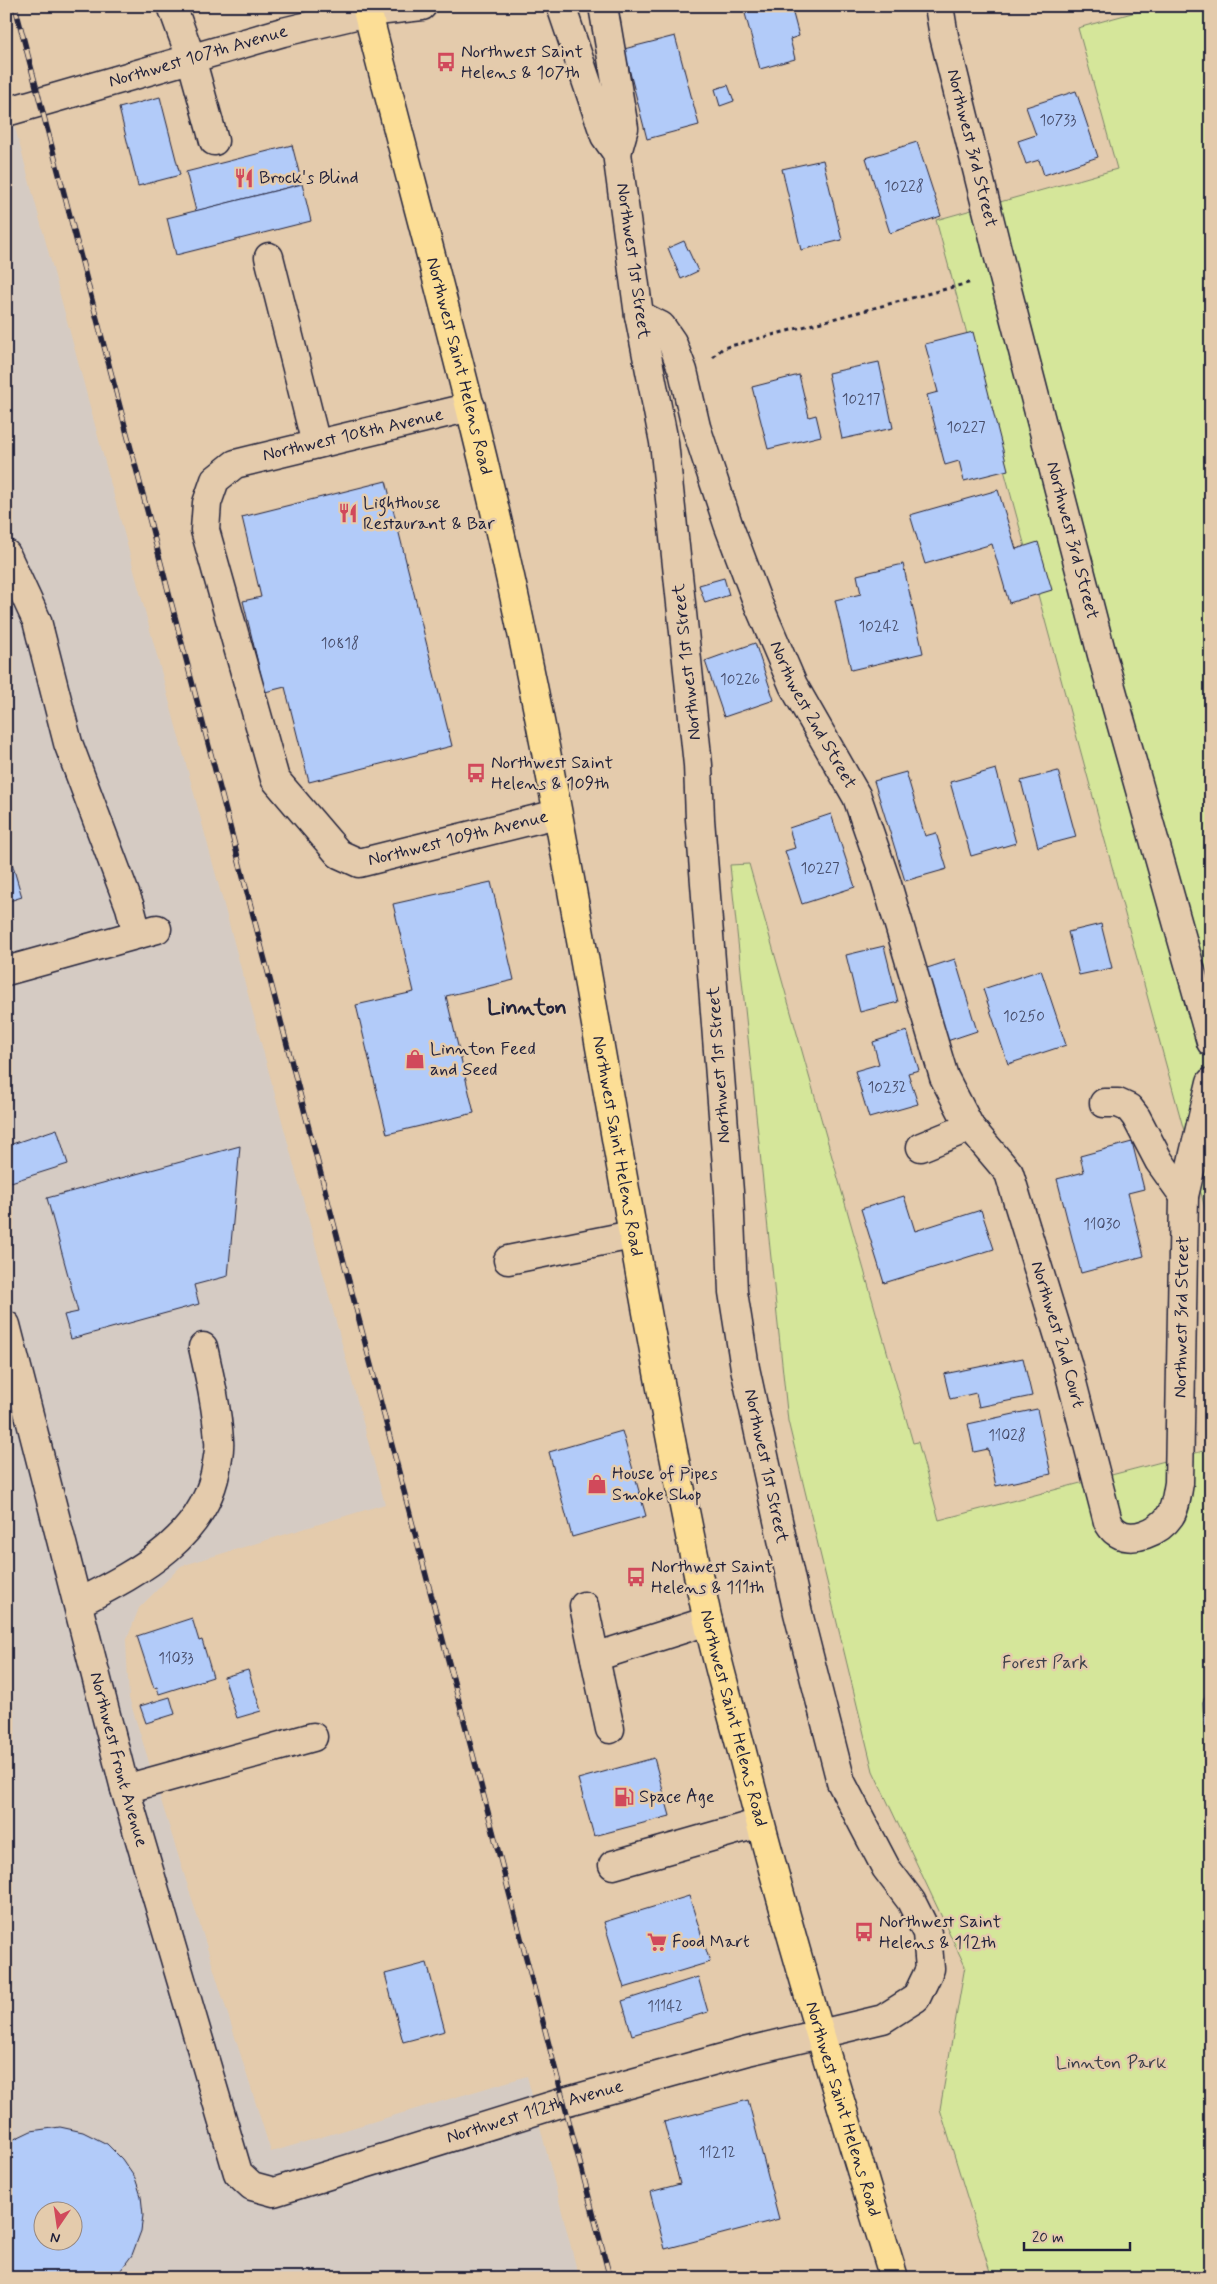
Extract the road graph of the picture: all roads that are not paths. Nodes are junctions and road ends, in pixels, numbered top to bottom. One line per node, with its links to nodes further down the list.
1 (172, 6): 9 (street)
2 (422, 6): 7 (street, Northwest 107th Avenue)
3 (561, 6): 12 (street, Northwest 1st Street)
4 (603, 6): 12 (street)
5 (939, 6): 8 (street, Northwest 3rd Street)
6 (958, 6): 8 (street)
7 (367, 9): 9 (street, Northwest 107th Avenue); 15 (highway, Northwest Saint Helens Road)
8 (944, 36): 21 (street, Northwest 3rd Street)
9 (191, 58): 10 (street, Northwest 107th Avenue); 11 (street)
10 (6, 112)
11 (214, 141)
12 (617, 153): 14 (street, Northwest 1st Street)
13 (268, 257): 16 (street)
14 (639, 315): 24 (street, Northwest 2nd Street); 41 (street, Northwest 1st Street)
15 (471, 407): 16 (street, Northwest 108th Avenue); 18 (highway, Northwest Saint Helens Road)
16 (316, 444): 19 (street, Northwest 108th Avenue)
17 (6, 554): 20 (street)
18 (557, 814): 19 (street, Northwest 109th Avenue); 27 (highway, Northwest Saint Helens Road)
19 (359, 863)
20 (6, 971)
21 (1211, 1042)
22 (1211, 1082): 26 (street, Northwest 3rd Street)
23 (1104, 1103): 26 (street)
24 (970, 1127): 25 (street); 31 (street, Northwest 2nd Court)
25 (921, 1147)
26 (1184, 1196): 31 (street, Northwest 3rd Street)
27 (632, 1235): 28 (street); 34 (highway, Northwest Saint Helens Road)
28 (508, 1260)
29 (6, 1325): 32 (street, Northwest Front Avenue)
30 (203, 1347): 32 (street)
31 (1138, 1537)
32 (78, 1603): 38 (street, Northwest Front Avenue)
33 (584, 1606): 35 (street)
34 (708, 1621): 35 (street); 39 (highway, Northwest Saint Helens Road)
35 (595, 1657): 36 (street)
36 (610, 1728)
37 (313, 1737): 38 (street)
38 (125, 1789): 42 (street, Northwest Front Avenue)
39 (760, 1823): 40 (street); 41 (highway, Northwest Saint Helens Road)
40 (613, 1865)
41 (820, 2035): 42 (street, Northwest 112th Avenue); 43 (highway, Northwest Saint Helens Road)
42 (252, 2186)
43 (894, 2278)

